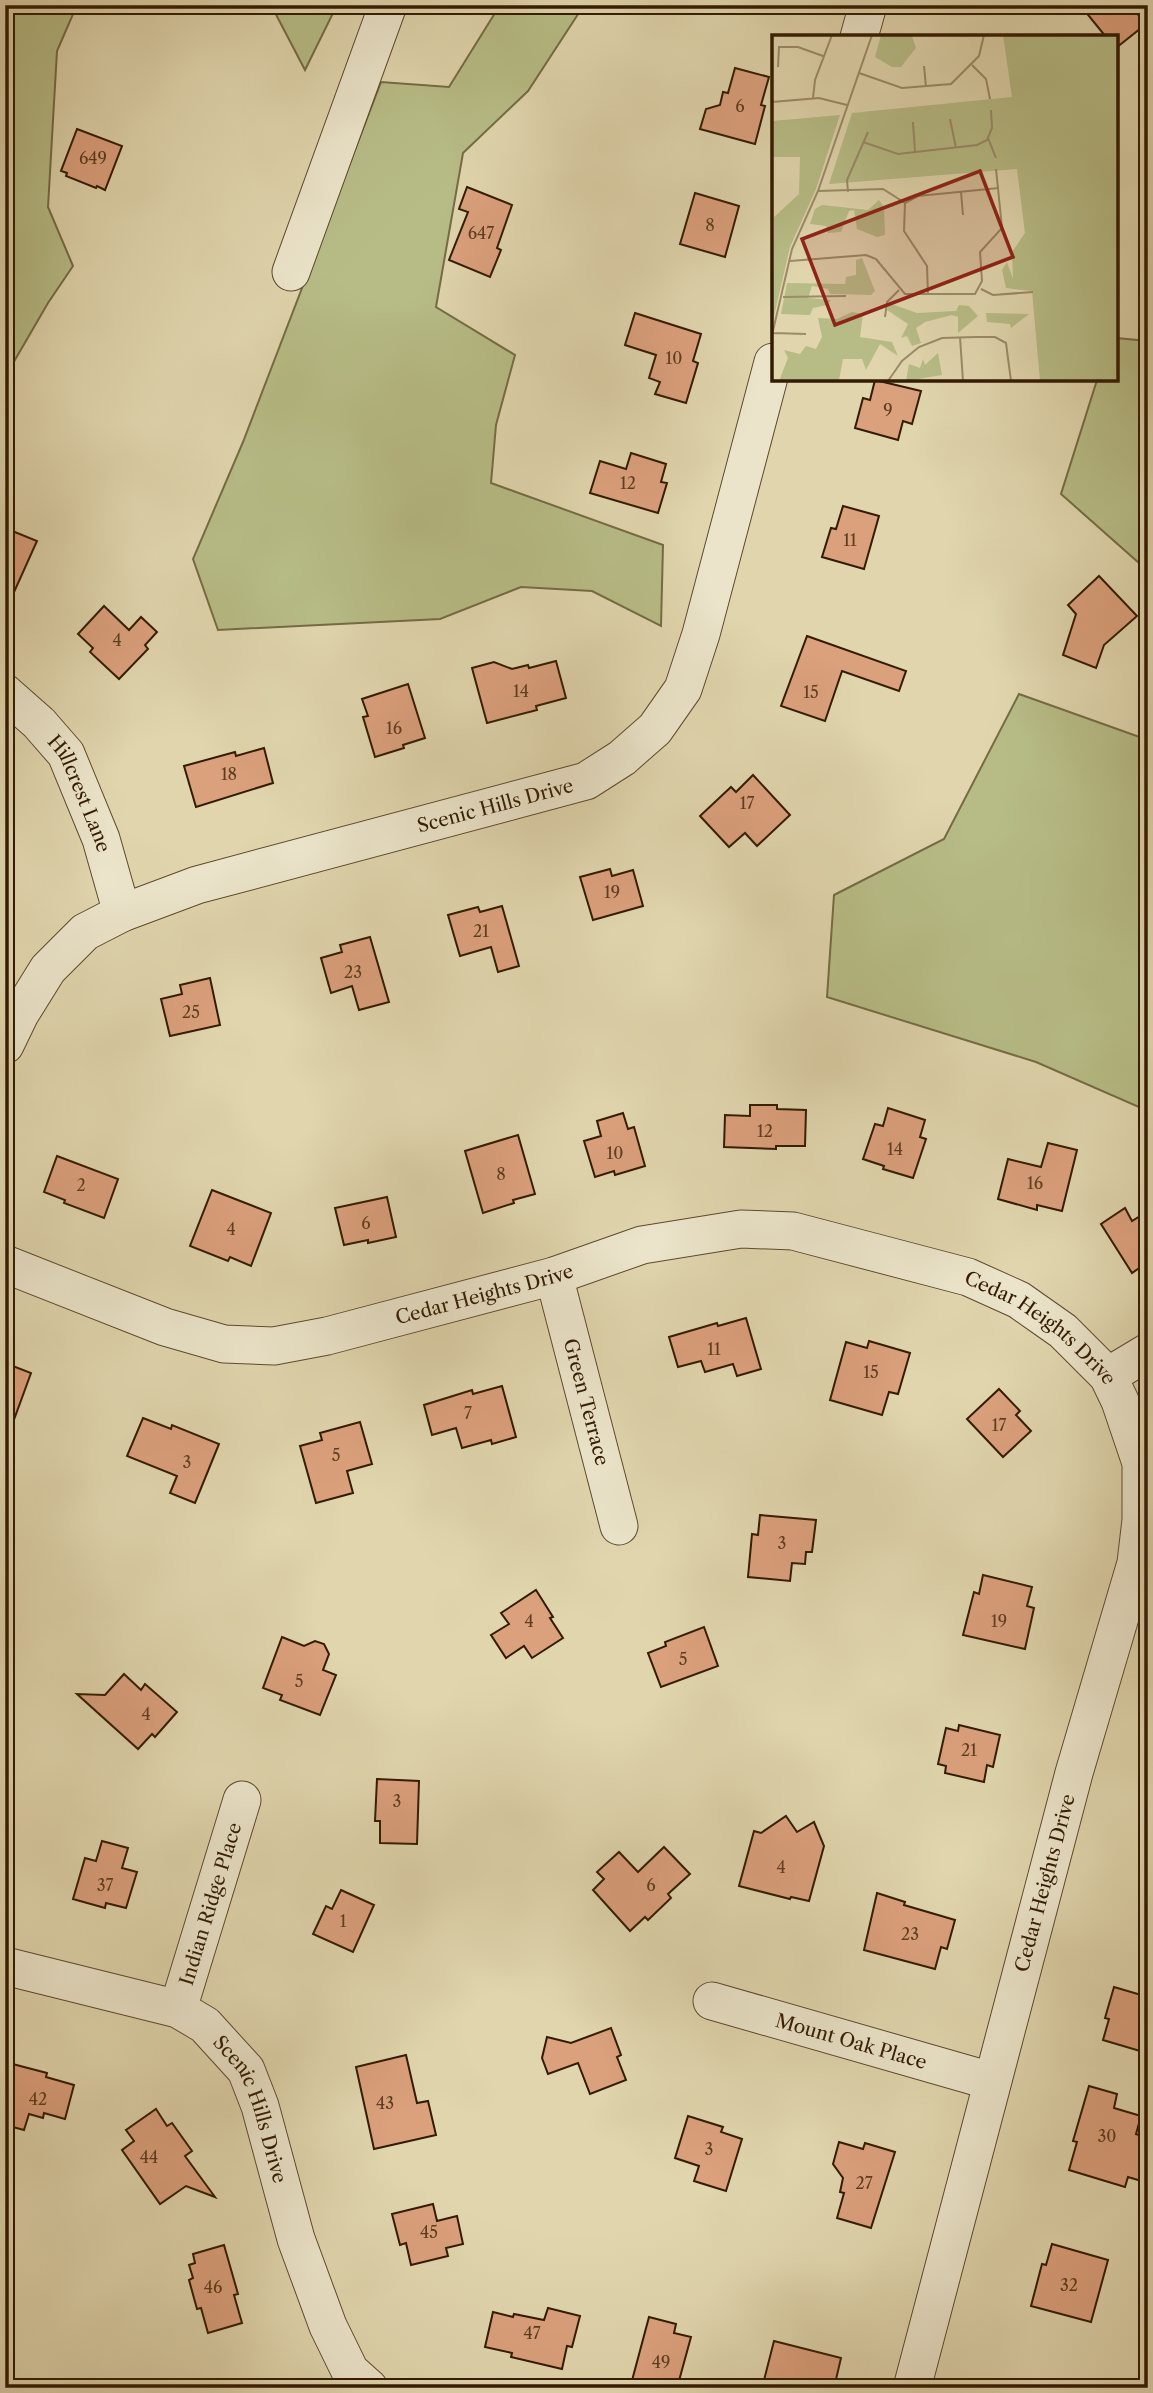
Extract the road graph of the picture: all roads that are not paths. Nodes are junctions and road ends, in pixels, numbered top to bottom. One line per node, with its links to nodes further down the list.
1 (388, 5): 4 (street)
2 (868, 5): 3 (street)
3 (860, 35)
4 (290, 272)
5 (772, 366): 7 (street, Scenic Hills Drive)
6 (5, 692): 7 (street, Hillcrest Lane)
7 (122, 913): 8 (street, Scenic Hills Drive)
8 (5, 1045)
9 (5, 1264): 10 (street, Cedar Heights Drive)
10 (554, 1276): 12 (street, Cedar Heights Drive); 13 (street, Green Terrace)
11 (1148, 1352): 12 (street)
12 (1108, 1376): 18 (street, Cedar Heights Drive)
13 (619, 1526)
14 (242, 1800): 17 (street, Indian Ridge Place)
15 (5, 1966): 17 (street, Scenic Hills Drive)
16 (712, 2001): 18 (street, Mount Oak Place)
17 (178, 2009): 19 (street, Scenic Hills Drive)
18 (991, 2081): 20 (street, Cedar Heights Drive)
19 (369, 2388)
20 (912, 2388)

